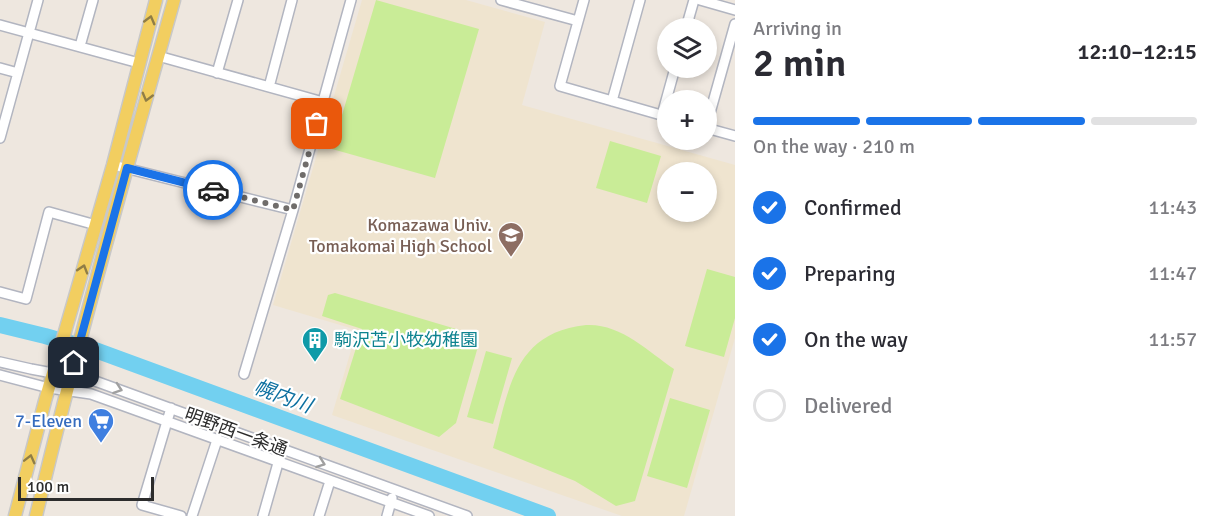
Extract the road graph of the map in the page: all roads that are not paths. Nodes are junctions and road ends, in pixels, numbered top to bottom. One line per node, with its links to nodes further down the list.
1 (38, 0): 18 (street)
2 (93, 0): 19 (street)
3 (156, 0): 21 (main road, one-way to 3)
4 (174, 0): 20 (main road)
5 (238, 0): 24 (street)
6 (292, 0): 25 (street)
7 (351, 0): 28 (street)
8 (501, 0): 15 (street)
9 (584, 0): 15 (street)
10 (640, 0): 27 (street)
11 (694, 0): 14 (street)
12 (700, 0): 13 (street)
13 (735, 10)
14 (689, 18)
15 (578, 21): 27 (street)
16 (735, 24): 26 (street)
17 (0, 25): 18 (street)
18 (30, 33): 19 (street); 23 (street)
19 (80, 46): 21 (street)
20 (158, 56): 24 (street); 34 (main road, one-way to 34)
21 (139, 63): 33 (main road)
22 (0, 68): 23 (street)
23 (18, 73): 32 (street)
24 (218, 73): 25 (street)
25 (269, 87): 28 (street)
26 (717, 90)
27 (612, 101): 29 (street)
28 (323, 102): 35 (street)
29 (657, 114)
30 (717, 131): 31 (street)
31 (735, 136)
32 (0, 138)
33 (113, 165): 34 (street); 36 (main road)
34 (127, 168): 35 (street); 42 (main road)
35 (293, 210): 40 (street)
36 (96, 225): 37 (street); 39 (main road, one-way to 36)
37 (0, 292)
38 (0, 362): 39 (street, 明野西一条通)
39 (53, 373): 42 (street, 明野西一条通); 43 (main road)
40 (244, 374)
41 (0, 375): 43 (street, 明野西一条通)
42 (70, 376): 44 (main road); 45 (street, 明野西一条通, one-way to 45)
43 (49, 388): 44 (street, 明野西一条通); 54 (main road, one-way to 43)
44 (66, 391): 46 (street, 明野西一条通); 55 (main road)
45 (171, 408): 46 (street); 48 (street, 明野西一条通)
46 (166, 422): 47 (street, 明野西一条通); 53 (street)
47 (217, 440): 49 (street, 明野西一条通); 57 (street)
48 (282, 449): 49 (street); 51 (street, 明野西一条通, one-way to 51)
49 (278, 461): 50 (street, 明野西一条通); 58 (street)
50 (330, 481): 52 (street, 明野西一条通); 59 (street)
51 (394, 489): 52 (street); 62 (street, 明野西一条通)
52 (391, 502): 60 (street); 61 (street, 明野西一条通)
53 (162, 514): 56 (street)
54 (15, 516)
55 (36, 516)
56 (181, 516)
57 (192, 516)
58 (263, 516)
59 (319, 516)
60 (387, 516)
61 (429, 516)
62 (467, 516)

